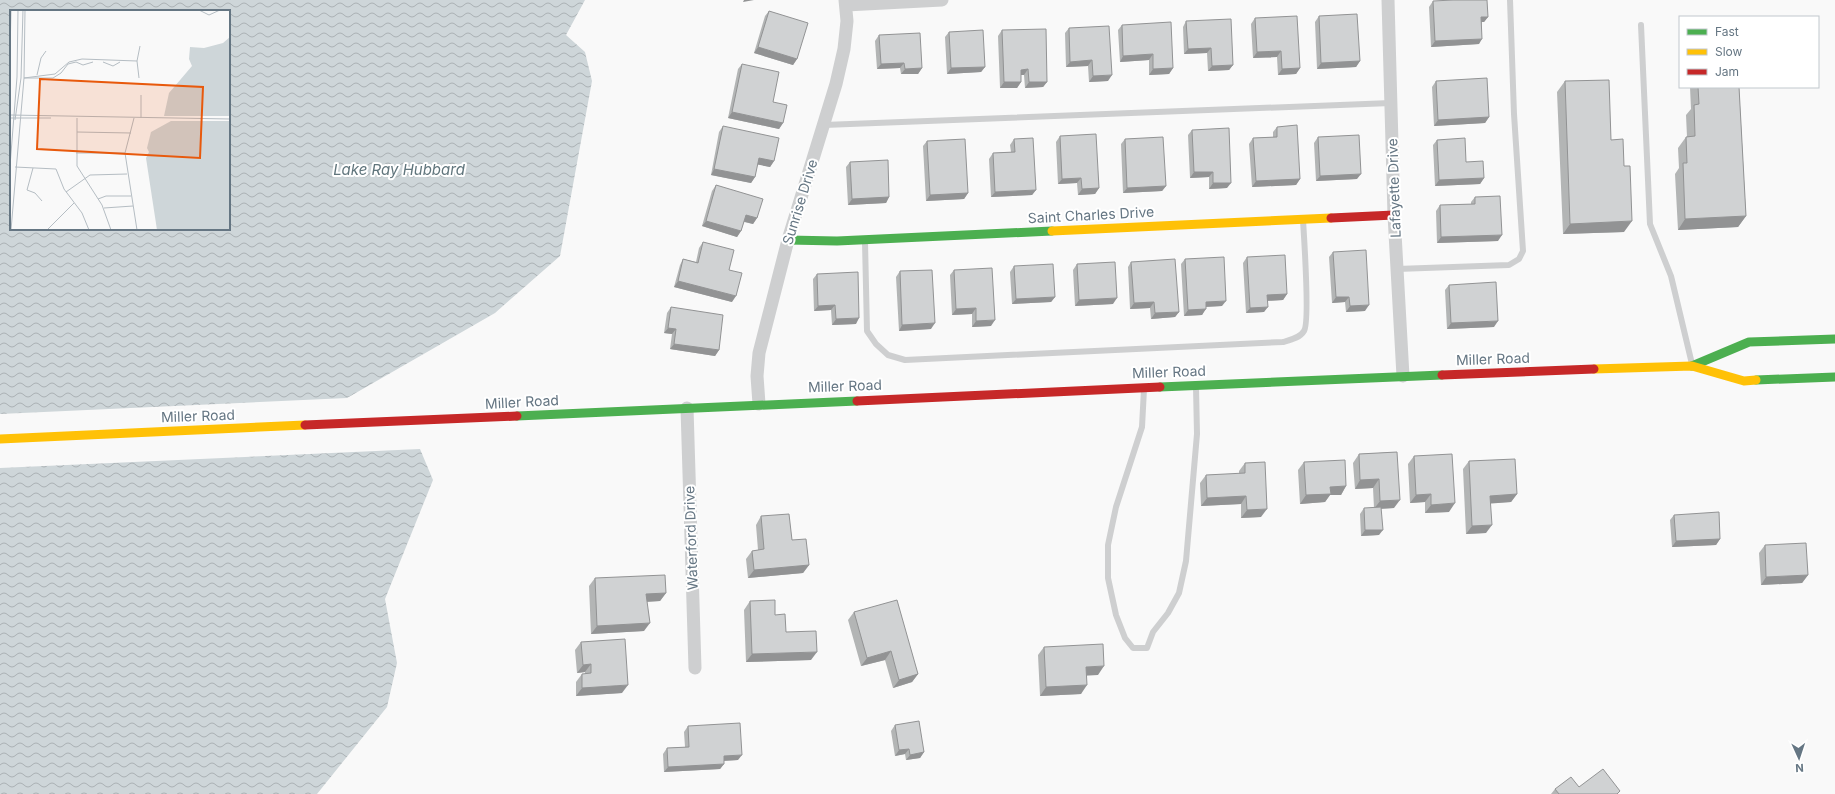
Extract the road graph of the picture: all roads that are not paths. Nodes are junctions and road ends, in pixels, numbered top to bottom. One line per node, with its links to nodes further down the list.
1 (942, 0): 4 (street)
2 (1388, 0): 6 (street, Lafayette Drive)
3 (1510, 0): 12 (lane)
4 (846, 2): 7 (street, Sunrise Drive)
5 (1641, 25): 14 (lane)
6 (1391, 103): 7 (lane); 8 (street, Lafayette Drive)
7 (824, 125): 10 (street, Sunrise Drive)
8 (1394, 214): 9 (main road, Saint Charles Drive); 12 (street, Lafayette Drive)
9 (1303, 219): 11 (main road, Saint Charles Drive); 11 (lane)
10 (788, 240): 11 (main road, Saint Charles Drive); 19 (street, Sunrise Drive)
11 (865, 240)
12 (1397, 269): 15 (street, Lafayette Drive)
13 (1835, 339): 14 (main road, Miller Road)
14 (1692, 366): 15 (main road, Miller Road); 16 (main road, Miller Road)
15 (1402, 376): 17 (main road, Miller Road)
16 (1835, 377)
17 (1196, 385): 18 (main road, Miller Road); 18 (lane)
18 (1144, 387): 19 (main road, Miller Road)
19 (759, 404): 20 (main road, Miller Road)
20 (687, 408): 21 (main road, Miller Road); 22 (street, Waterford Drive)
21 (0, 439)
22 (695, 668)

